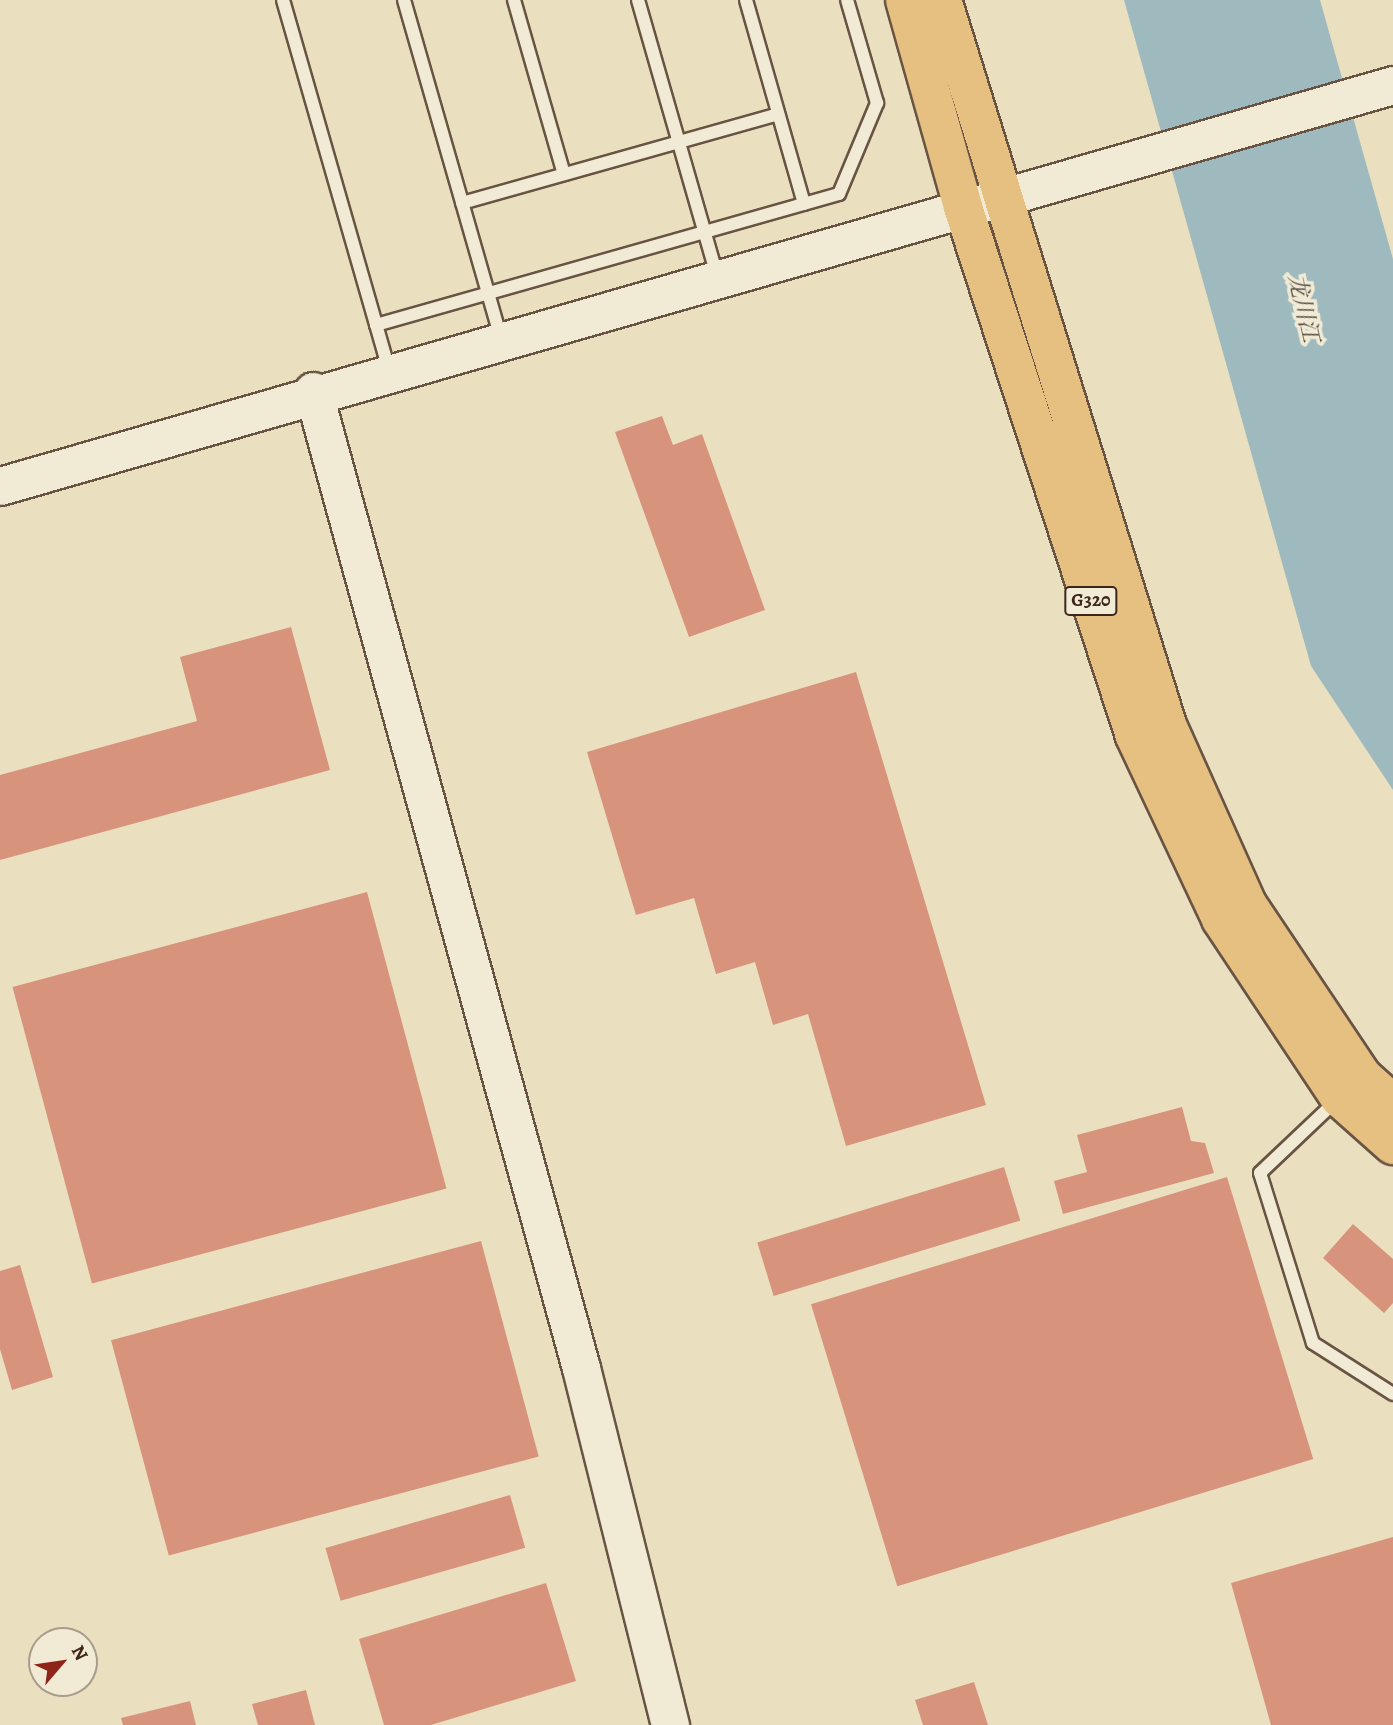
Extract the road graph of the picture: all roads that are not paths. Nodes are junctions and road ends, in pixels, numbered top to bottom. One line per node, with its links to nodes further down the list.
1 (283, 0): 20 (lane)
2 (404, 0): 14 (lane)
3 (514, 0): 12 (lane)
4 (638, 0): 11 (lane)
5 (746, 0): 10 (lane)
6 (847, 0): 15 (lane)
7 (905, 0): 16 (highway, G320)
8 (942, 0): 13 (highway, G320)
9 (1393, 85): 13 (street)
10 (778, 114): 11 (lane); 15 (lane)
11 (679, 142): 12 (lane); 17 (lane)
12 (564, 174): 14 (lane)
13 (1001, 196): 16 (street); 25 (highway, G320)
14 (462, 203): 19 (lane)
15 (804, 204): 17 (lane)
16 (962, 207): 18 (street); 25 (highway, G320)
17 (705, 232): 18 (lane); 19 (lane)
18 (718, 277): 21 (street)
19 (488, 293): 20 (lane); 21 (lane)
20 (376, 325): 22 (lane)
21 (501, 338): 22 (street)
22 (389, 370): 23 (street)
23 (313, 391): 24 (street); 29 (street)
24 (0, 486)
25 (1351, 1087): 26 (highway, G320); 27 (highway, G320); 28 (lane)
26 (1393, 1104)
27 (1393, 1146)
28 (1393, 1394)
29 (670, 1725)

